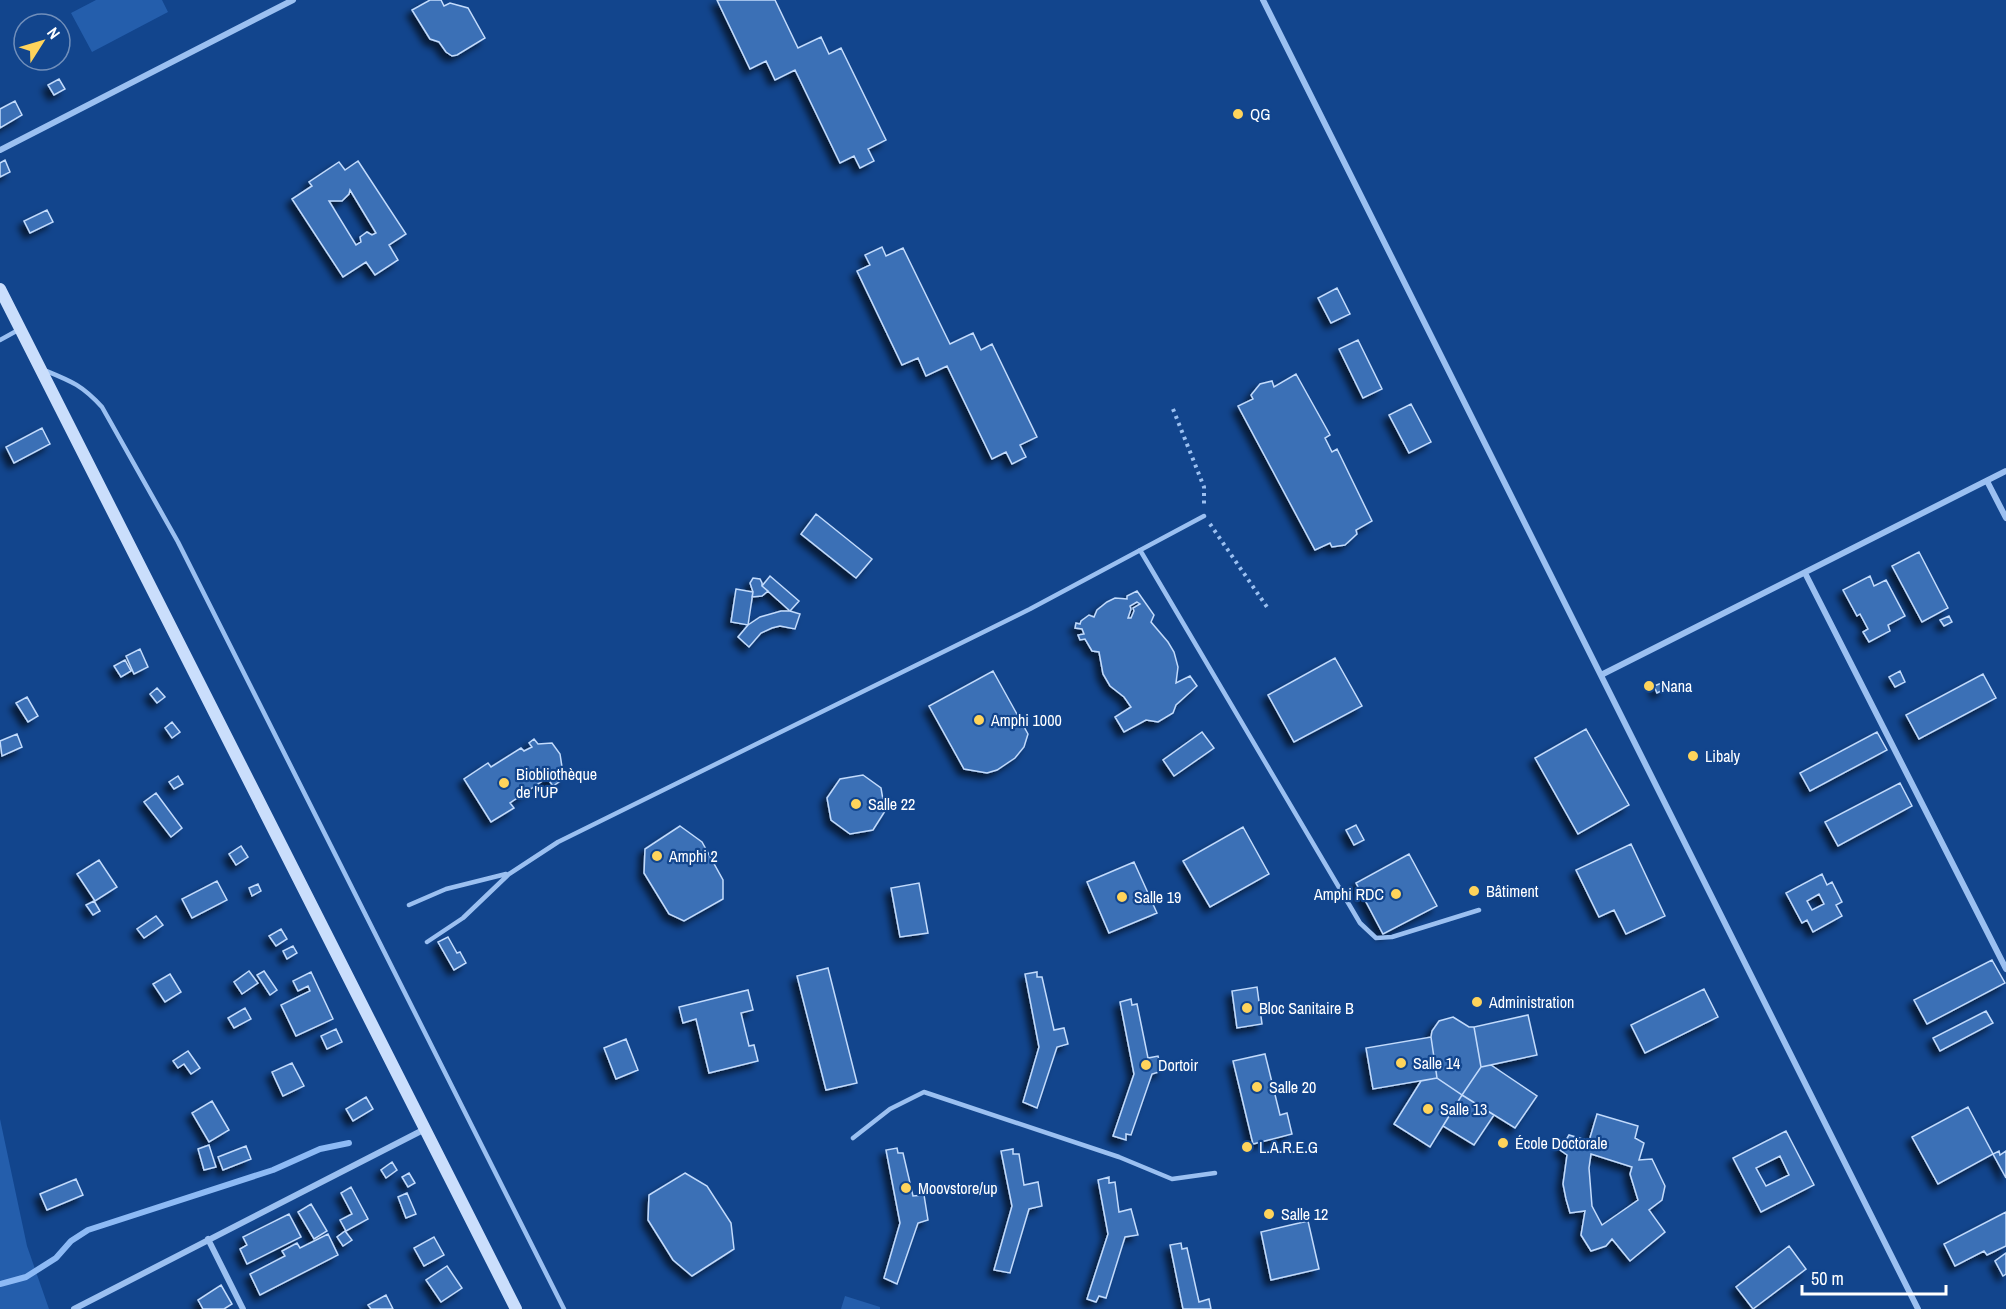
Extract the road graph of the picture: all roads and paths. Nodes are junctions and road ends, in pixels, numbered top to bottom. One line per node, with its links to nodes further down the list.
1 (292, 0): 3 (street)
2 (1263, 0): 14 (street)
3 (0, 150)
4 (0, 289): 5 (street)
5 (20, 329): 6 (lane); 7 (street)
6 (0, 340)
7 (40, 368): 20 (street); 27 (lane)
8 (2006, 471): 9 (street)
9 (1987, 481): 11 (street); 13 (street)
10 (1204, 516): 12 (lane)
11 (2006, 518)
12 (1140, 550): 15 (lane); 17 (lane)
13 (1805, 573): 14 (street); 19 (street)
14 (1601, 675): 28 (street)
15 (509, 874): 16 (lane); 18 (lane)
16 (409, 905)
17 (1479, 910)
18 (427, 942)
19 (2006, 969)
20 (425, 1129): 23 (street); 26 (street)
21 (853, 1138): 22 (lane)
22 (1215, 1173)
23 (208, 1239): 24 (street); 25 (street)
24 (74, 1309)
25 (243, 1309)
26 (516, 1309)
27 (564, 1309)
28 (1918, 1309)

